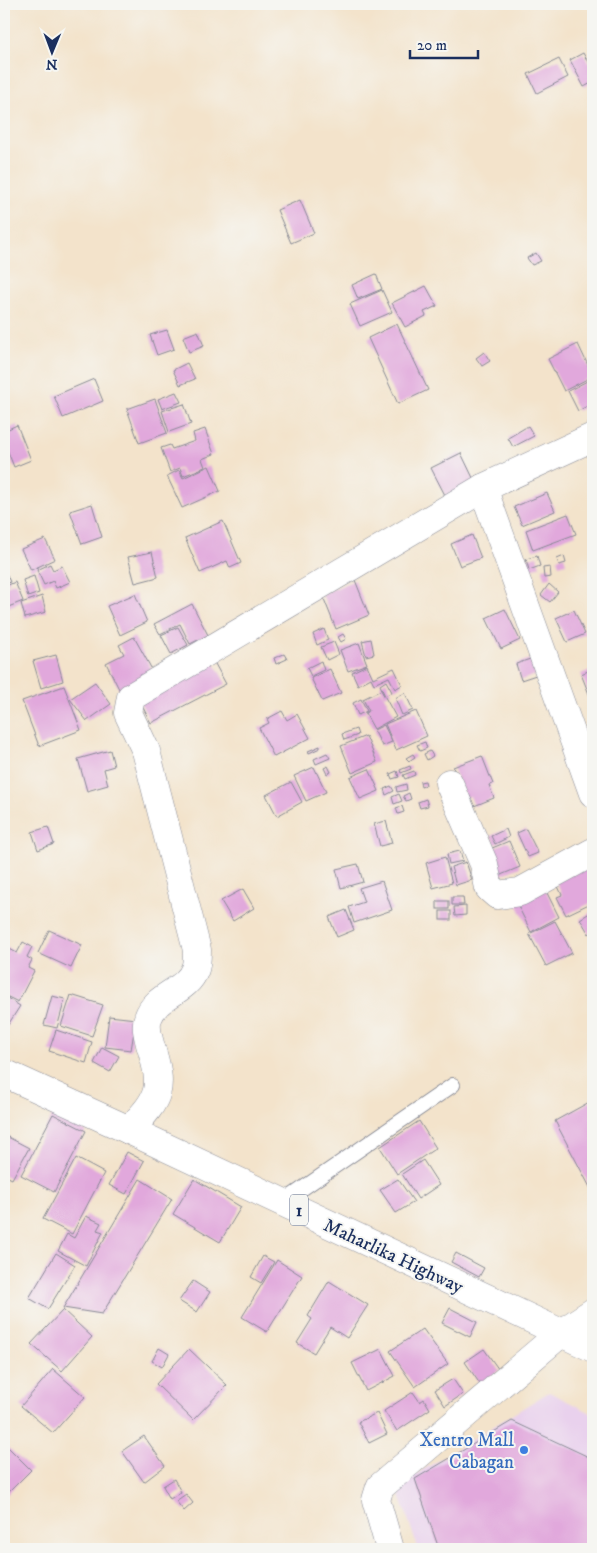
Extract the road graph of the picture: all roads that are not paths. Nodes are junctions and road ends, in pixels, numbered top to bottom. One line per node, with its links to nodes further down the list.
1 (593, 437): 2 (street)
2 (482, 488): 4 (street); 8 (street)
3 (448, 783): 5 (street)
4 (593, 793)
5 (593, 852)
6 (4, 1073): 8 (street, Maharlika Highway / 1)
7 (453, 1085): 9 (lane)
8 (129, 1130): 9 (street, Maharlika Highway / 1)
9 (283, 1202): 11 (street, Maharlika Highway / 1)
10 (593, 1312): 11 (street)
11 (561, 1333): 12 (street, Maharlika Highway / 1); 13 (street)
12 (593, 1348)
13 (390, 1549)

